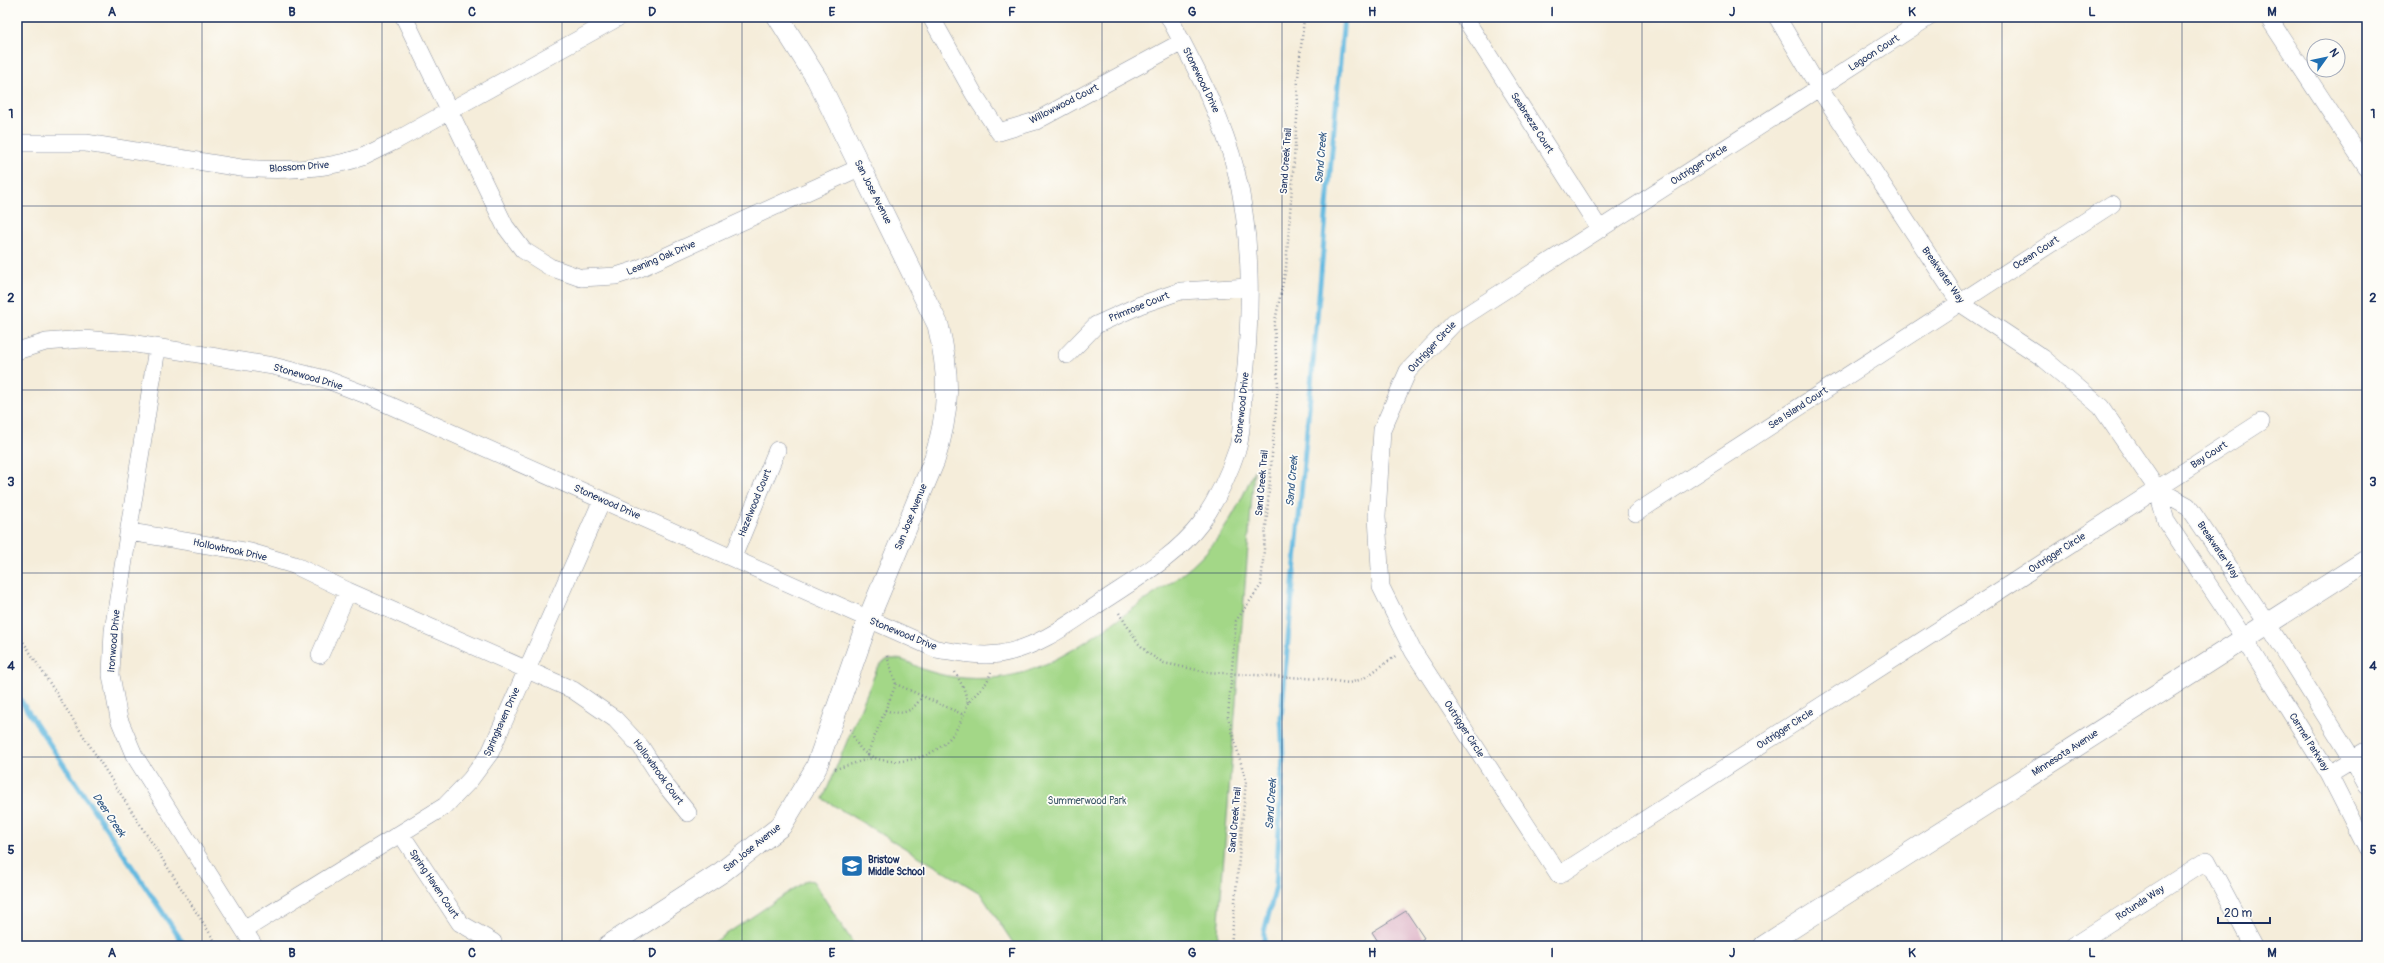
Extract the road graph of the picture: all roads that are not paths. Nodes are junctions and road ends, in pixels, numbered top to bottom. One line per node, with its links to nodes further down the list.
1 (404, 17): 12 (street, Leaning Oak Drive)
2 (618, 17): 12 (street, Blossom Drive)
3 (778, 17): 14 (street, San Jose Avenue)
4 (931, 17): 10 (street, Willowwood Court)
5 (1169, 17): 10 (street, Stonewood Drive)
6 (1464, 17): 17 (street, Seabreeze Court)
7 (1777, 17): 11 (street, Breakwater Way)
8 (1929, 17): 11 (street, Lagoon Court)
9 (2268, 17): 15 (street)
10 (1182, 42): 18 (street, Stonewood Drive)
11 (1819, 88): 17 (street, Outrigger Circle); 19 (street, Breakwater Way)
12 (450, 111): 13 (street, Blossom Drive); 14 (street, Leaning Oak Drive)
13 (17, 143)
14 (861, 167): 32 (street, San Jose Avenue)
15 (2367, 168)
16 (2112, 204): 19 (street, Ocean Court)
17 (1599, 228): 25 (street, Outrigger Circle)
18 (1249, 287): 22 (street, Primrose Court); 32 (street, Stonewood Drive)
19 (1960, 303): 25 (street, Breakwater Way); 27 (street, Sea Island Court)
20 (157, 348): 21 (street, Stonewood Drive); 26 (street, Stonewood Drive); 28 (street, Ironwood Drive)
21 (17, 351)
22 (1067, 355)
23 (2261, 422): 25 (street, Bay Court)
24 (777, 450): 29 (street, Hazelwood Court)
25 (2157, 489): 33 (street, Breakwater Way); 34 (street, Breakwater Way)
26 (602, 500): 29 (street, Stonewood Drive); 36 (street, Springhaven Drive)
27 (1636, 513)
28 (130, 532): 31 (street, Hollowbrook Drive); 43 (street, Ironwood Drive)
29 (733, 557): 32 (street, Stonewood Drive)
30 (2367, 560): 33 (street, Minnesota Avenue)
31 (348, 591): 35 (street); 36 (street, Hollowbrook Drive)
32 (868, 620): 46 (street, San Jose Avenue)
33 (2267, 623): 34 (street, Minnesota Avenue); 37 (street)
34 (2244, 638): 38 (street, Carmel Parkway); 47 (street, Minnesota Avenue)
35 (320, 655)
36 (526, 669): 40 (street, Hollowbrook Court); 41 (street, Springhaven Drive)
37 (2360, 755): 38 (street); 39 (street)
38 (2329, 774): 42 (street, Carmel Parkway)
39 (2367, 786)
40 (688, 813)
41 (401, 834): 43 (street, Springhaven Drive); 44 (street, Spring Haven Court)
42 (2367, 849)
43 (244, 930): 45 (street, Ironwood Drive)
44 (493, 942)
45 (254, 946)
46 (608, 946)
47 (1764, 946)
48 (2073, 946): 49 (street, Rotunda Way)
49 (2253, 946)

